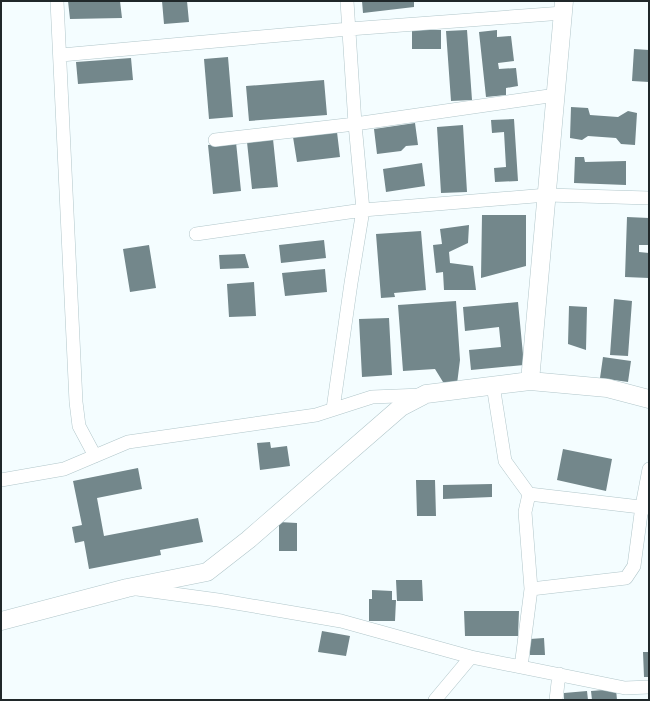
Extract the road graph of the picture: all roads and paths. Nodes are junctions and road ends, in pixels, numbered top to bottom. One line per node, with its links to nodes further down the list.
1 (57, 1): 5 (street)
2 (347, 1): 4 (street)
3 (564, 7): 4 (street); 6 (street)
4 (349, 29): 5 (street); 7 (street)
5 (61, 55): 18 (street)
6 (556, 95): 7 (street); 9 (street)
7 (355, 124): 8 (street); 11 (street)
8 (214, 140)
9 (547, 194): 10 (street); 11 (street); 13 (street)
10 (649, 198)
11 (364, 210): 12 (street); 17 (street)
12 (196, 234)
13 (530, 381): 14 (street); 16 (street)
14 (493, 385): 15 (street); 21 (street)
15 (426, 394): 17 (street); 23 (street)
16 (649, 399)
17 (333, 410): 18 (street)
18 (95, 456): 20 (street)
19 (649, 469): 22 (street)
20 (1, 480)
21 (529, 494): 22 (street); 24 (street)
22 (645, 507): 24 (street)
23 (127, 588): 25 (street); 26 (street)
24 (531, 589): 27 (street)
25 (1, 621)
26 (470, 657): 27 (street); 30 (street)
27 (521, 667): 28 (street)
28 (559, 674): 29 (street); 31 (street)
29 (649, 686)
30 (435, 700)
31 (556, 700)

